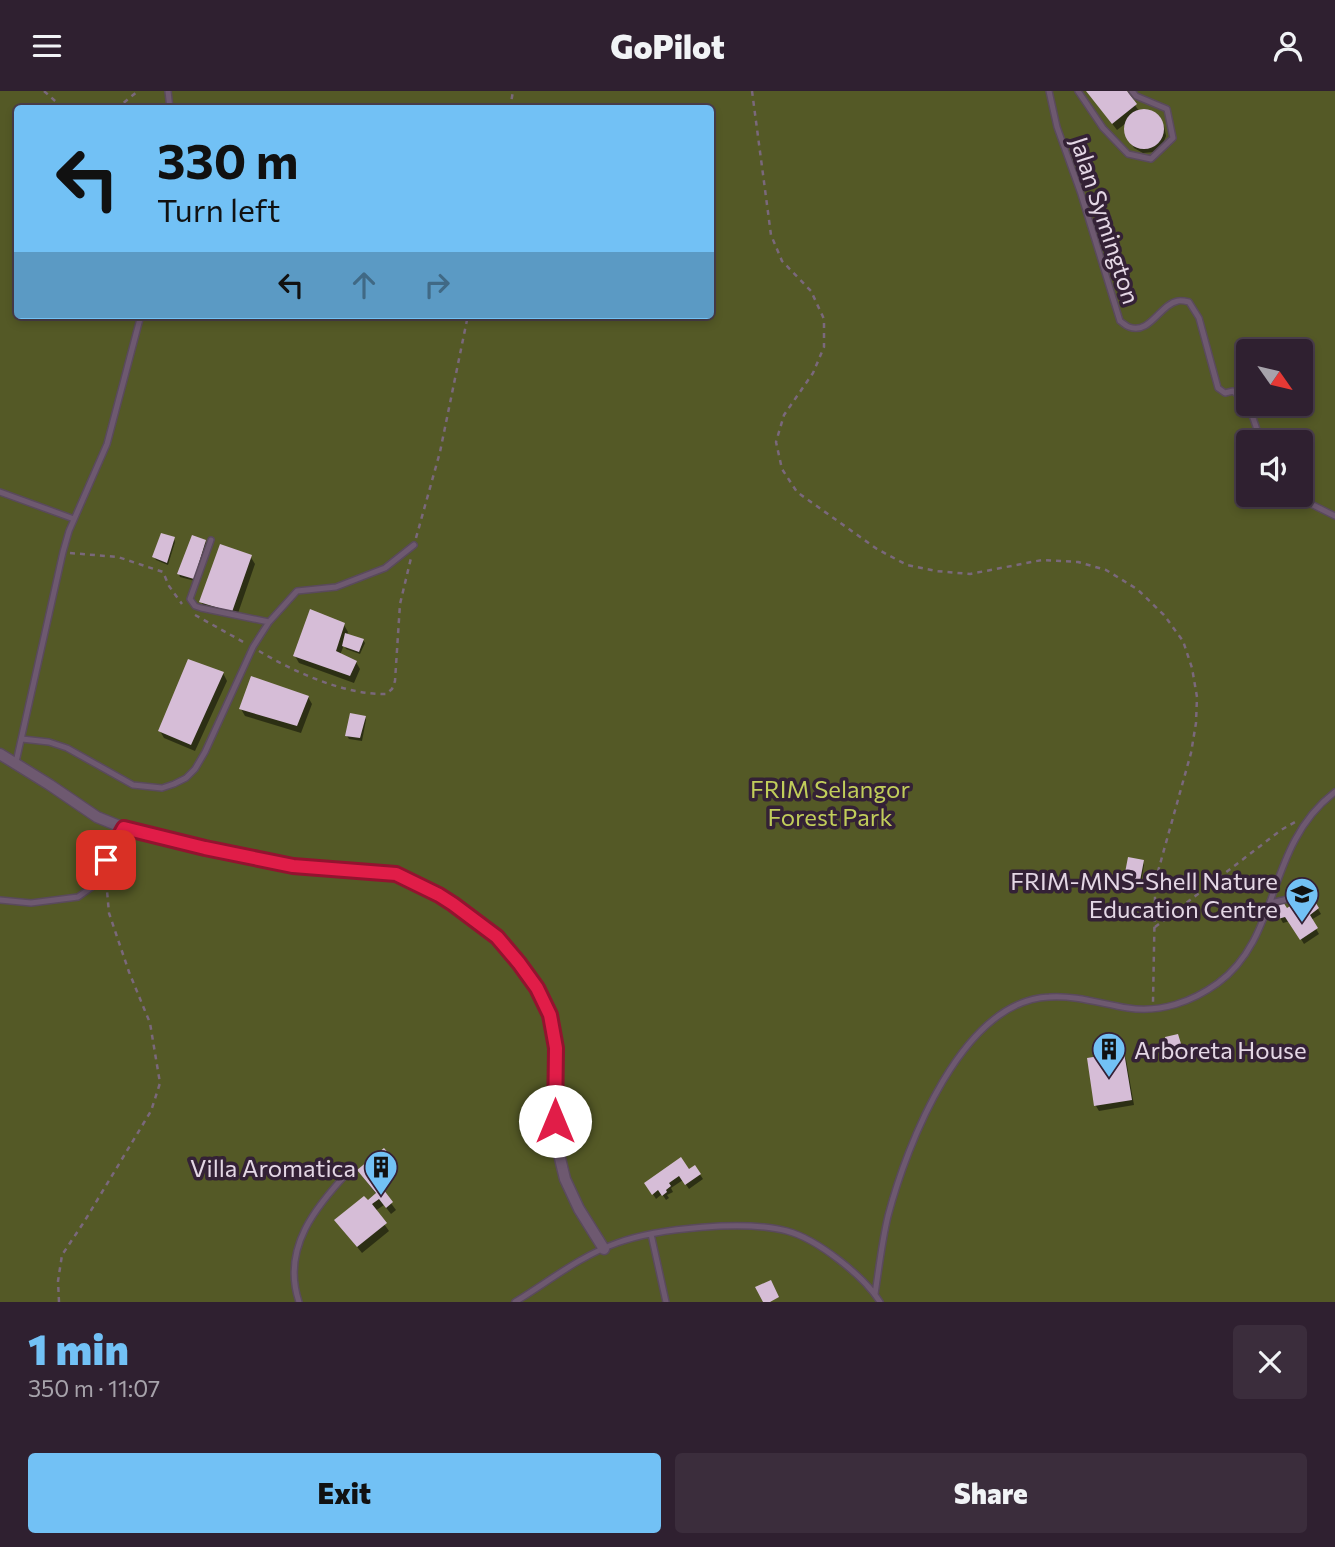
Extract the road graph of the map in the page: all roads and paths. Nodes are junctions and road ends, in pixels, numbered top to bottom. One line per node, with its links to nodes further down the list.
1 (44, 91): 7 (path)
2 (138, 91): 8 (path)
3 (752, 91): 31 (path)
4 (1049, 91): 11 (lane, Jalan Symington)
5 (1078, 91): 6 (lane, Jalan Symington)
6 (1132, 91)
7 (60, 105)
8 (121, 105)
9 (140, 319): 15 (lane)
10 (467, 319): 17 (path)
11 (1257, 430)
12 (0, 492): 15 (lane)
13 (1313, 505): 14 (lane)
14 (1335, 516)
15 (74, 519): 18 (lane)
16 (211, 540): 19 (lane)
17 (414, 545): 19 (lane); 20 (path)
18 (63, 552): 20 (path); 21 (lane)
19 (269, 622): 20 (lane)
20 (253, 647): 21 (lane)
21 (22, 739): 23 (lane)
22 (0, 754): 23 (street)
23 (16, 763): 26 (street)
24 (1335, 792): 25 (lane)
25 (1313, 812): 30 (lane); 31 (path)
26 (124, 828): 27 (lane); 35 (street)
27 (106, 860): 29 (lane); 37 (path)
28 (1313, 893): 30 (lane)
29 (0, 899)
30 (1271, 903): 32 (lane)
31 (1155, 927): 32 (path)
32 (1153, 1009): 36 (lane)
33 (351, 1169): 38 (lane)
34 (652, 1234): 35 (lane); 36 (lane); 40 (lane)
35 (604, 1249): 39 (lane)
36 (875, 1294): 41 (lane)
37 (59, 1302)
38 (299, 1302)
39 (515, 1302)
40 (666, 1302)
41 (880, 1302)

